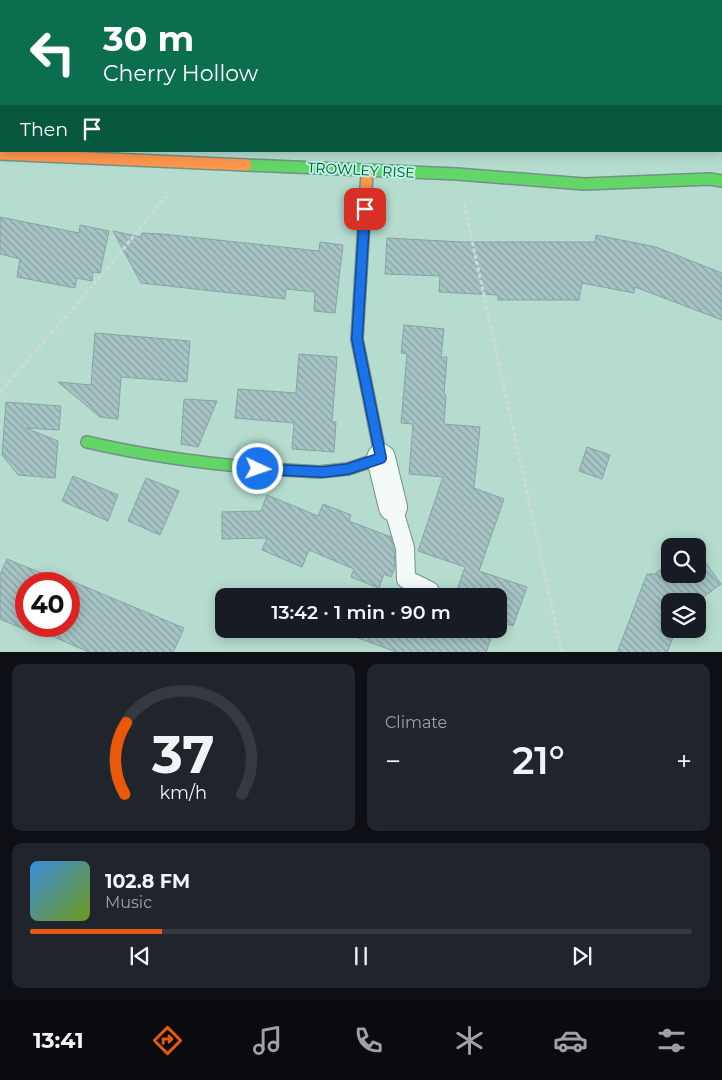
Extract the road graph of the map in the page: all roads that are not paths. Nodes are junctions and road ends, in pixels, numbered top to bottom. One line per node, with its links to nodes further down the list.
1 (0, 154): 2 (street, TROWLEY RISE)
2 (367, 172): 3 (street, TROWLEY RISE); 5 (street)
3 (722, 181)
4 (87, 442): 5 (street)
5 (381, 458): 6 (street)
6 (393, 507): 7 (lane)
7 (424, 588)

